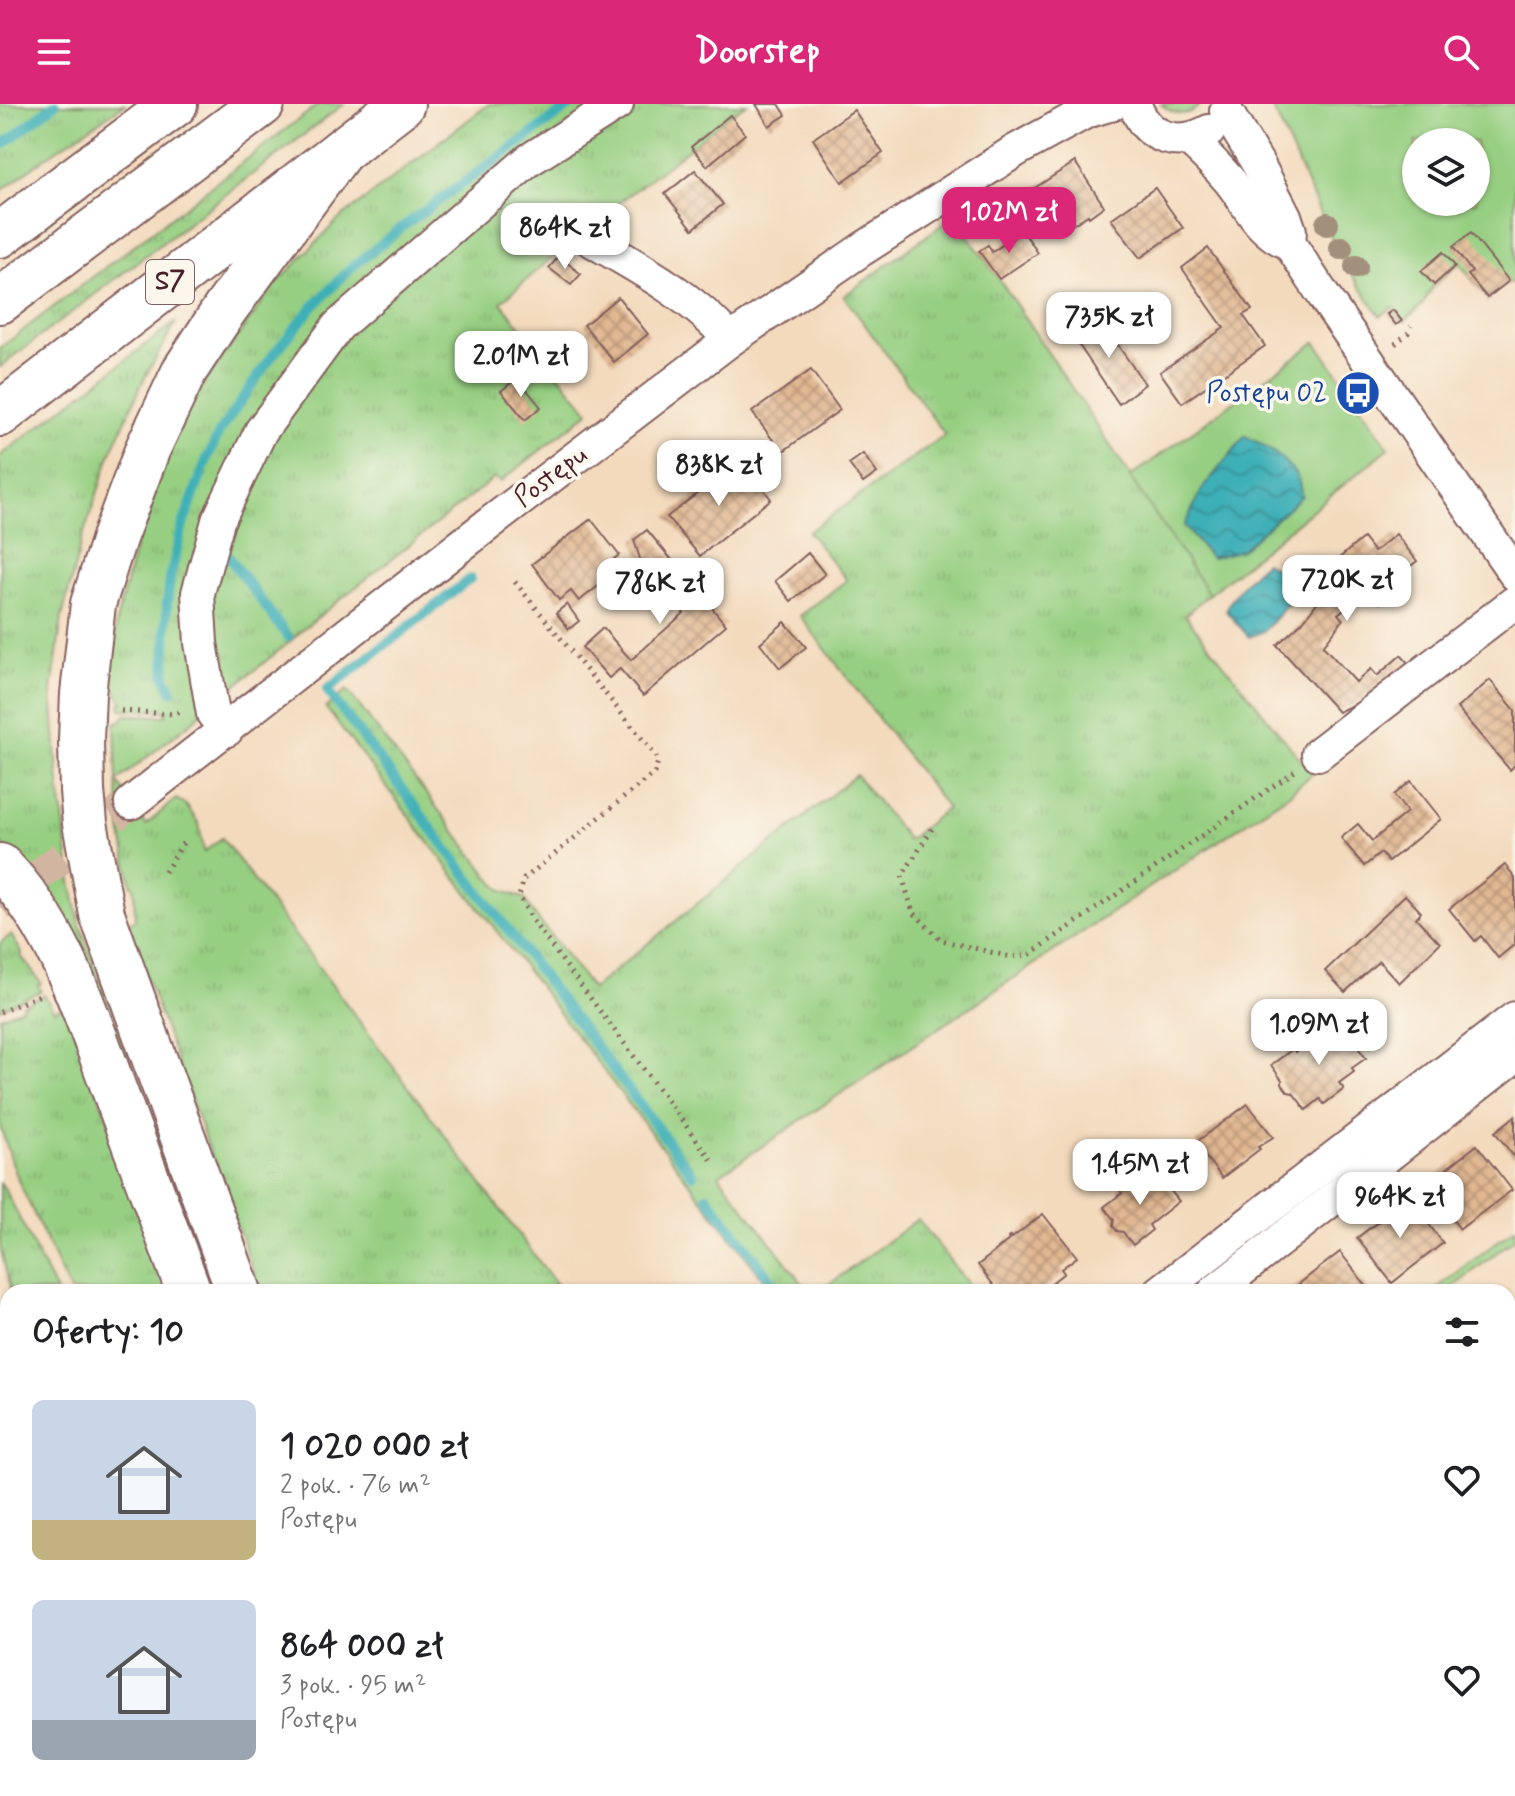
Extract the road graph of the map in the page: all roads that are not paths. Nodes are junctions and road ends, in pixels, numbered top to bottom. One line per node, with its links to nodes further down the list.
1 (175, 104): 11 (highway)
2 (262, 104): 14 (highway)
3 (402, 104): 10 (highway, S7)
4 (617, 104): 19 (street)
5 (1112, 104): 8 (street, Postępu)
6 (1135, 104): 9 (street)
7 (1226, 107): 9 (street); 13 (street)
8 (1073, 112): 15 (street, Postępu)
9 (1188, 139): 13 (street)
10 (341, 151): 16 (highway, S7); 26 (highway)
11 (0, 235)
12 (591, 240): 15 (street)
13 (1289, 243): 17 (street)
14 (0, 301)
15 (730, 340): 19 (street, Postępu)
16 (0, 414)
17 (1515, 574)
18 (1515, 602): 20 (street)
19 (227, 730): 21 (street, Postępu)
20 (1318, 754)
21 (131, 803)
22 (0, 866): 25 (highway)
23 (1515, 1018): 27 (street)
24 (1515, 1056): 28 (street)
25 (186, 1284)
26 (236, 1284)
27 (1170, 1284)
28 (1224, 1284)

